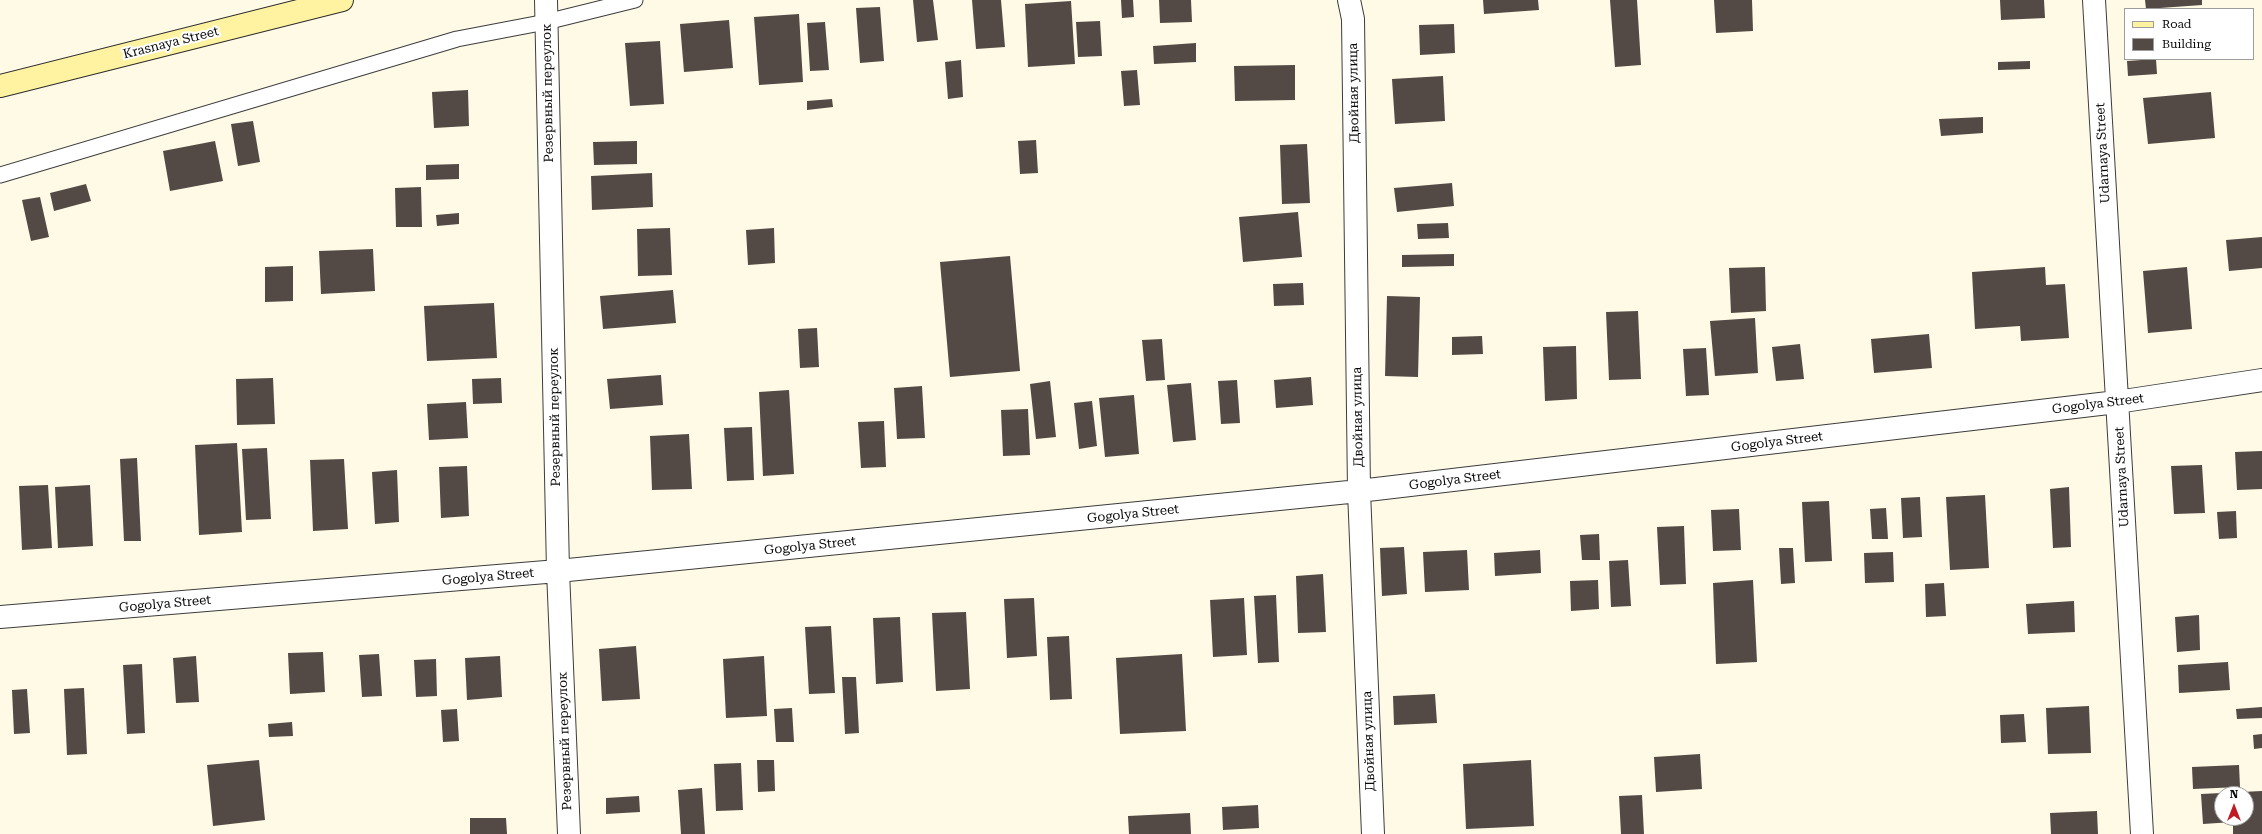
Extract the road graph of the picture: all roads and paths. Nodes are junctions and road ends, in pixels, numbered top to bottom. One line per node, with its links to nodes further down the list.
1 (342, 0): 7 (main road, Krasnaya Street)
2 (546, 0): 6 (street, Резервный переулок)
3 (636, 0): 6 (lane)
4 (1349, 0): 11 (street, Двойная улица)
5 (2094, 0): 10 (street, Udarnaya Street)
6 (546, 22): 8 (lane); 12 (street, Резервный переулок)
7 (0, 86)
8 (0, 175)
9 (2262, 380): 10 (street, Gogolya Street)
10 (2117, 402): 11 (street, Gogolya Street); 16 (street, Udarnaya Street)
11 (1359, 491): 12 (street, Gogolya Street); 15 (street, Двойная улица)
12 (558, 571): 13 (street, Gogolya Street); 14 (street, Резервный переулок)
13 (0, 617)
14 (569, 834)
15 (1372, 834)
16 (2142, 834)

